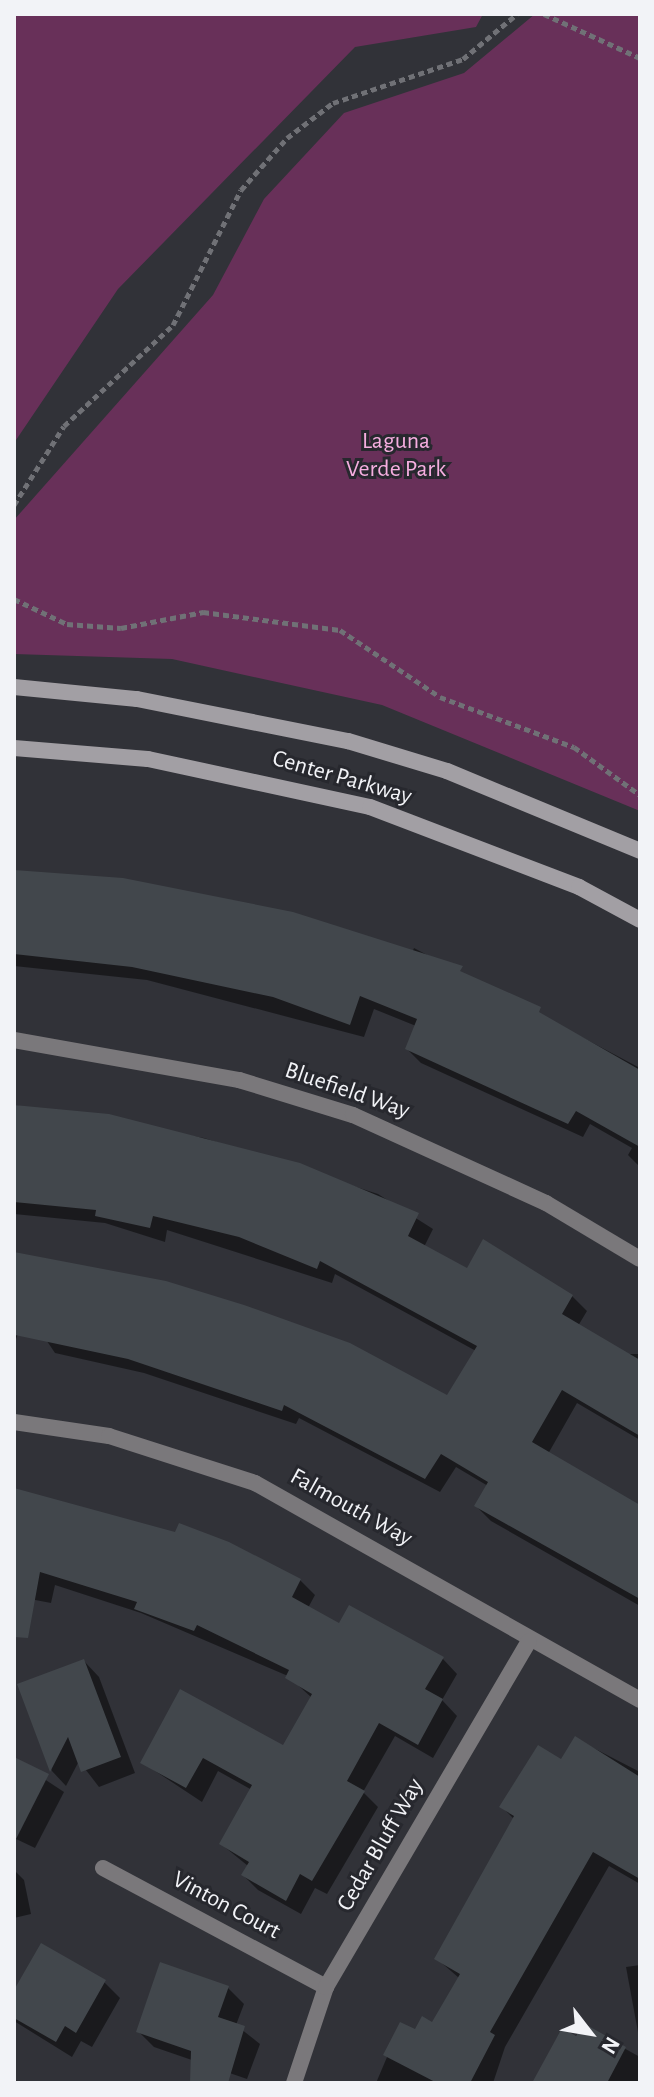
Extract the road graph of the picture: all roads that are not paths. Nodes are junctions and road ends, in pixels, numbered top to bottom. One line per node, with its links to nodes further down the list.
1 (14, 687): 3 (main road, Center Parkway)
2 (14, 748): 4 (main road, Center Parkway)
3 (640, 851)
4 (640, 920)
5 (14, 1040): 6 (street, Bluefield Way)
6 (640, 1259)
7 (14, 1422): 8 (street, Falmouth Way)
8 (529, 1641): 9 (street, Falmouth Way); 11 (street, Cedar Bluff Way)
9 (640, 1700)
10 (103, 1868): 11 (street, Vinton Court)
11 (326, 1987): 12 (street, Cedar Bluff Way)
12 (294, 2083)

